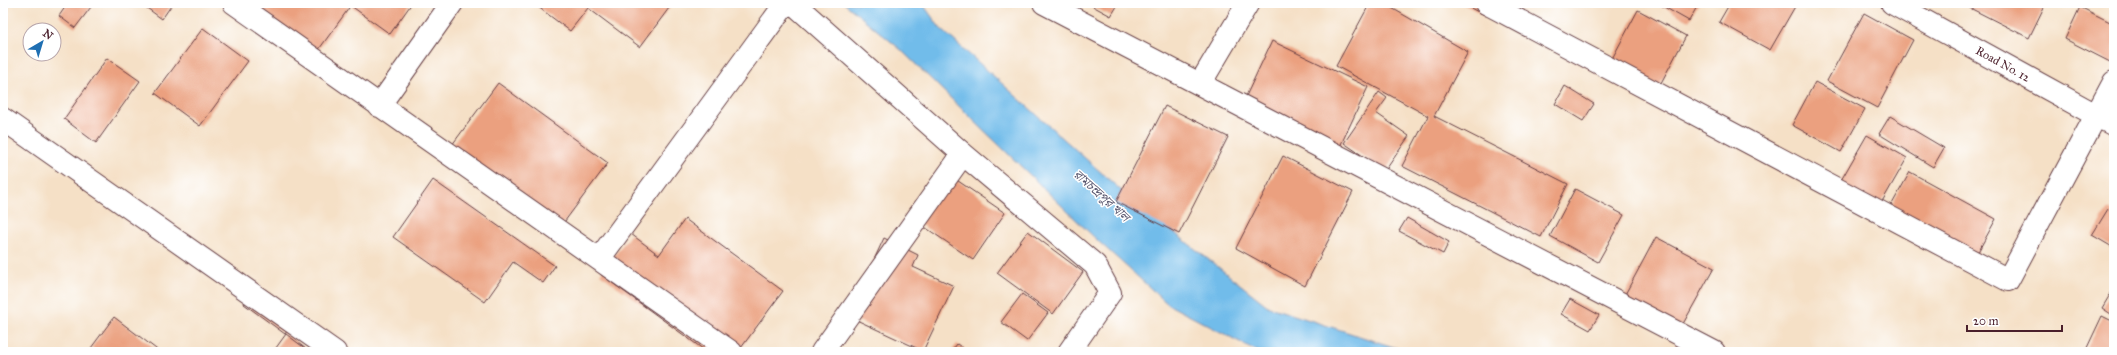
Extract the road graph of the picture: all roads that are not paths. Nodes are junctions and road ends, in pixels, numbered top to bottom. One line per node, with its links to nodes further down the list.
1 (234, 3): 11 (street)
2 (452, 3): 11 (street)
3 (786, 3): 15 (street)
4 (793, 3): 14 (street)
5 (1044, 3): 10 (street)
6 (1248, 3): 10 (street)
7 (1486, 3): 13 (street)
8 (1892, 3): 13 (street, Road No. 12)
9 (2114, 82): 13 (street)
10 (1200, 84): 20 (street)
11 (379, 106): 15 (street)
12 (3, 119): 16 (street)
13 (2105, 120)
14 (963, 154): 18 (street); 19 (street)
15 (599, 260): 17 (street)
16 (335, 352)
17 (730, 352)
18 (822, 352)
19 (1069, 352)
20 (1714, 352)

